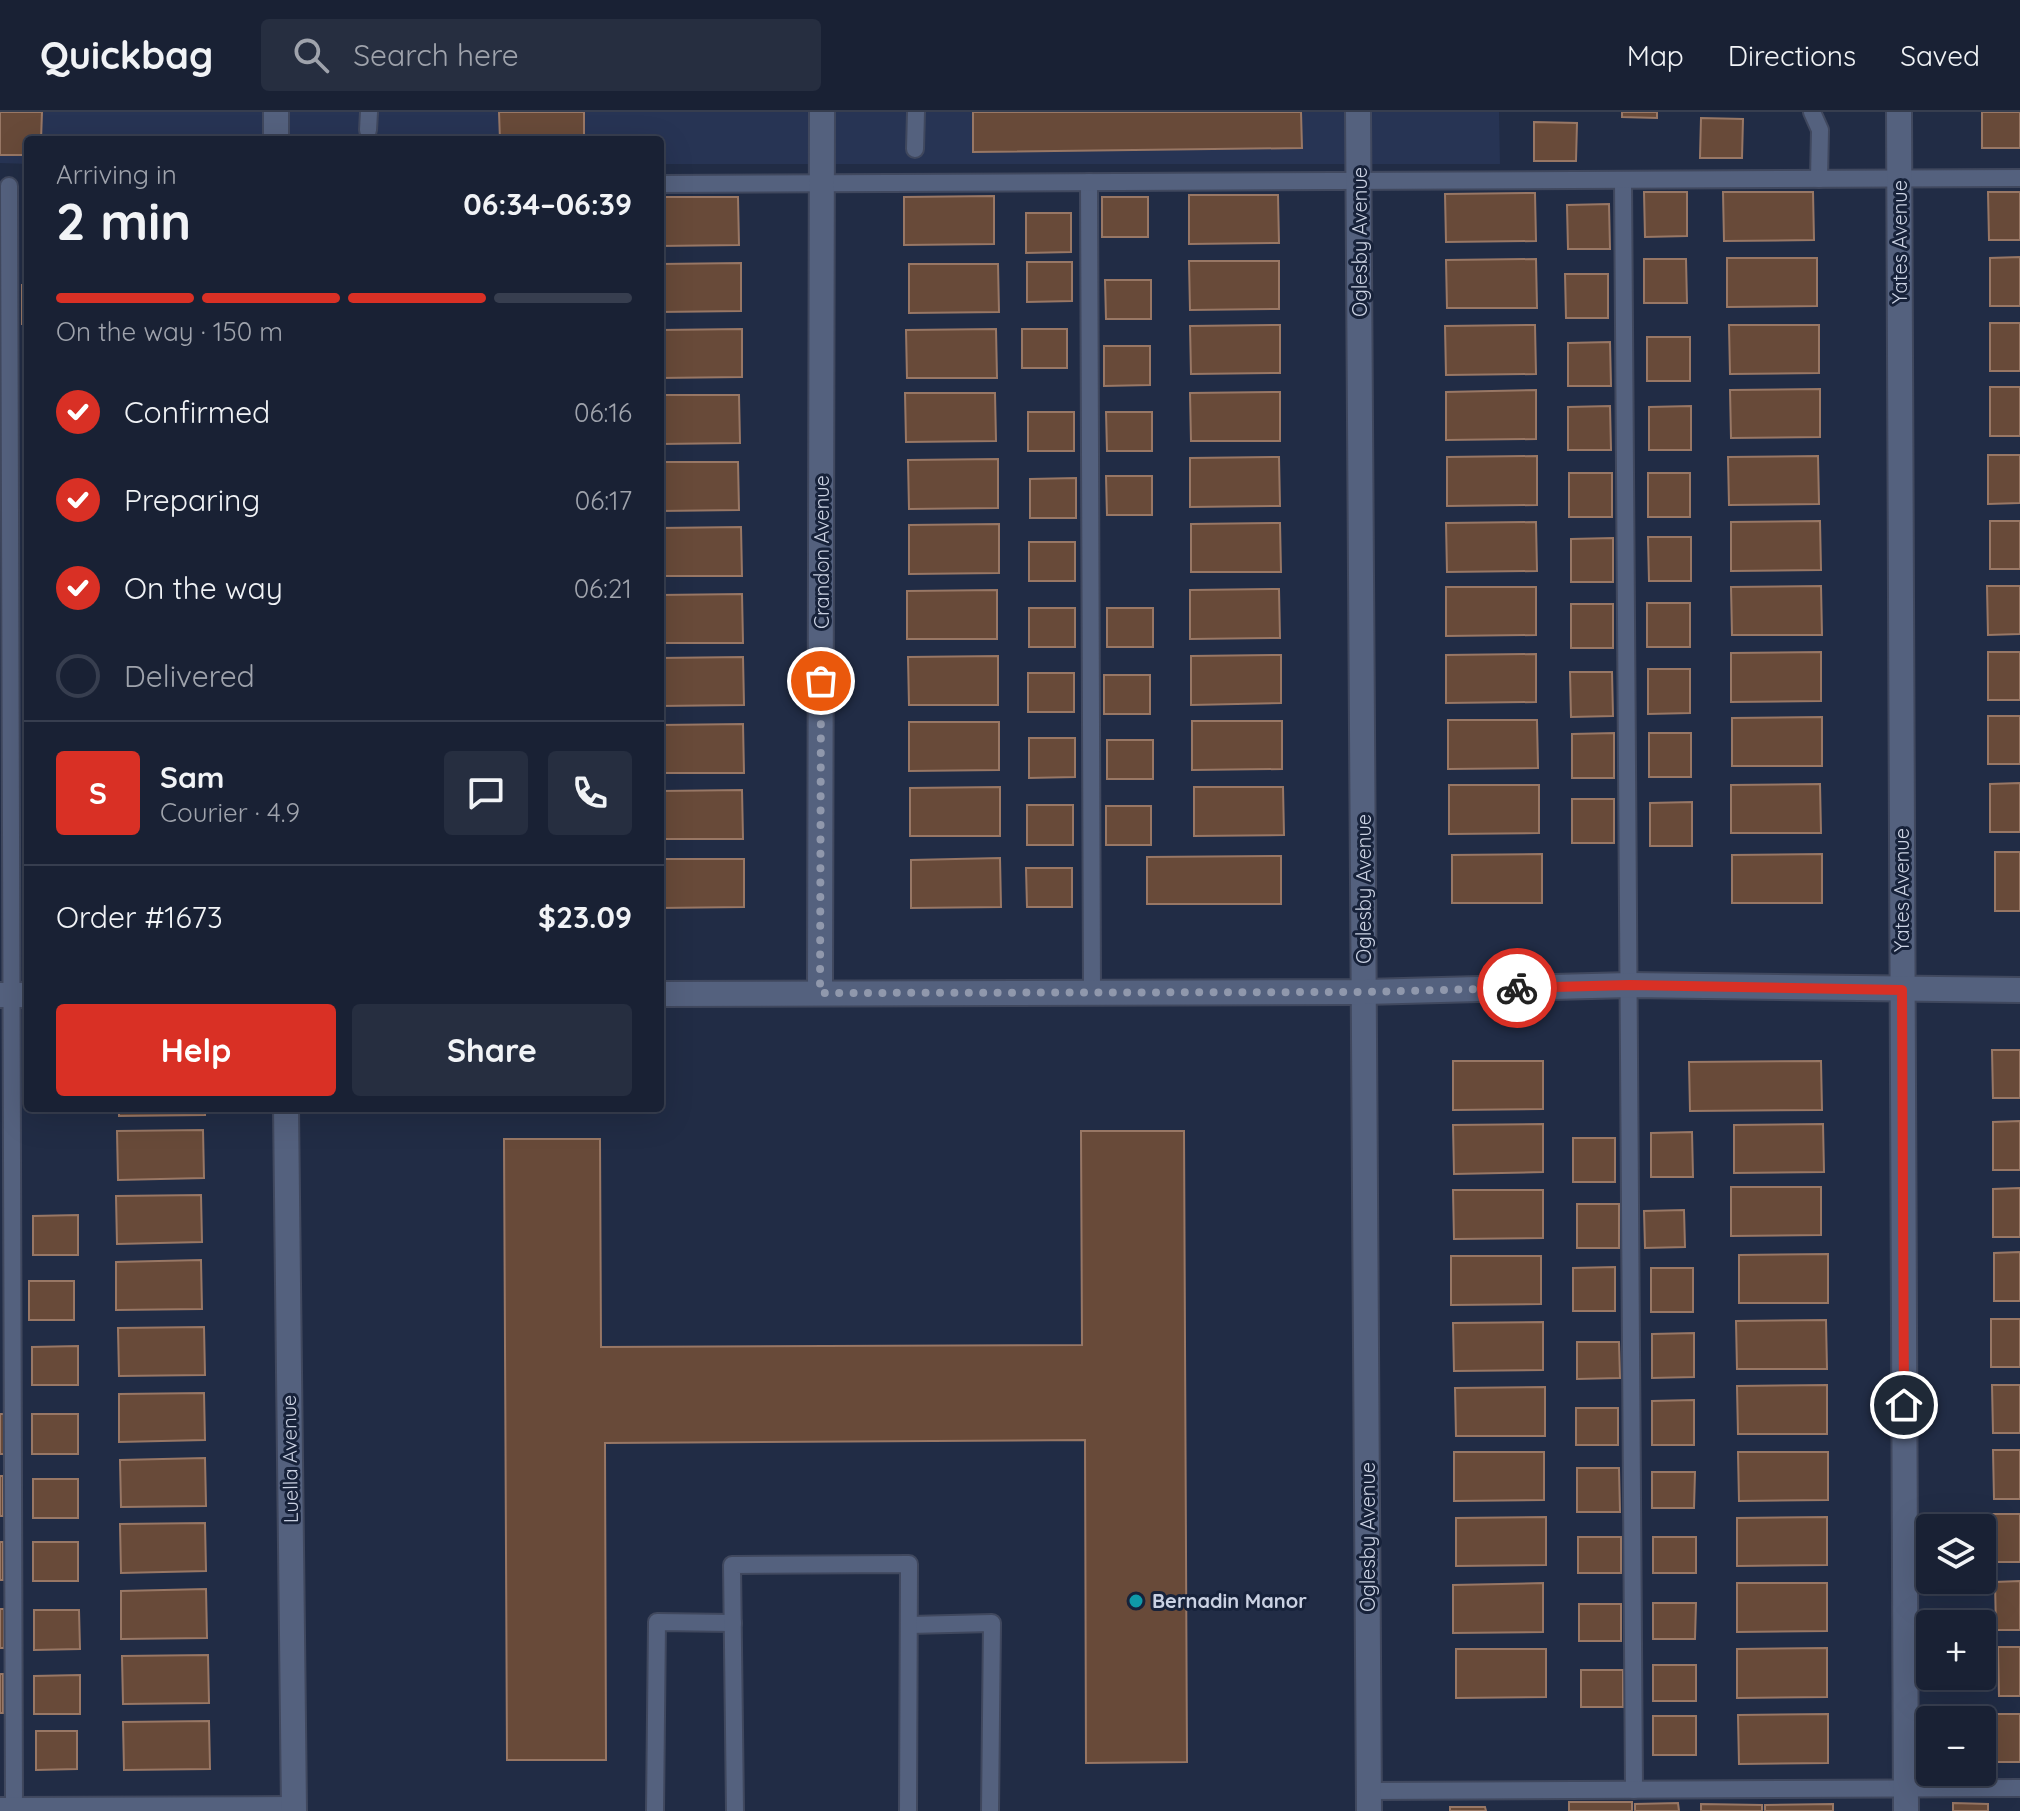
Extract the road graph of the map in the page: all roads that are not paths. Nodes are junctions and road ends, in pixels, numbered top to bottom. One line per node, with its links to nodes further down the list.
1 (276, 112): 9 (street)
2 (369, 112): 8 (lane)
3 (822, 112): 17 (street, Crandon Avenue)
4 (916, 112): 10 (lane)
5 (1358, 112): 15 (street, Oglesby Avenue)
6 (1812, 112): 12 (lane)
7 (1899, 112): 13 (street, Yates Avenue)
8 (368, 130)
9 (276, 136)
10 (915, 149)
11 (2020, 178): 13 (lane)
12 (1819, 179): 13 (lane); 14 (lane)
13 (1899, 179): 21 (street, Yates Avenue)
14 (1623, 180): 15 (lane); 20 (lane)
15 (1360, 181): 16 (lane); 24 (street, Oglesby Avenue)
16 (1089, 182): 17 (lane); 23 (lane)
17 (823, 183): 18 (lane); 25 (street, Crandon Avenue)
18 (664, 184)
19 (4, 186): 27 (lane)
20 (1630, 985): 21 (street); 24 (street); 32 (lane)
21 (1902, 990): 22 (street); 33 (street, Yates Avenue)
22 (2020, 990)
23 (1092, 992): 24 (street); 25 (street)
24 (1365, 992): 34 (street, Oglesby Avenue)
25 (820, 993): 26 (street)
26 (664, 994)
27 (13, 995): 35 (lane)
28 (286, 1112): 36 (street, Luella Avenue)
29 (733, 1623): 30 (lane); 37 (lane); 38 (lane)
30 (909, 1625): 39 (lane); 40 (lane)
31 (2020, 1788): 33 (lane)
32 (1634, 1790): 33 (lane); 34 (lane)
33 (1906, 1800)
34 (1370, 1801)
35 (7, 1806): 36 (lane)
36 (294, 1808)
37 (655, 1811)
38 (735, 1811)
39 (908, 1811)
40 (990, 1811)

